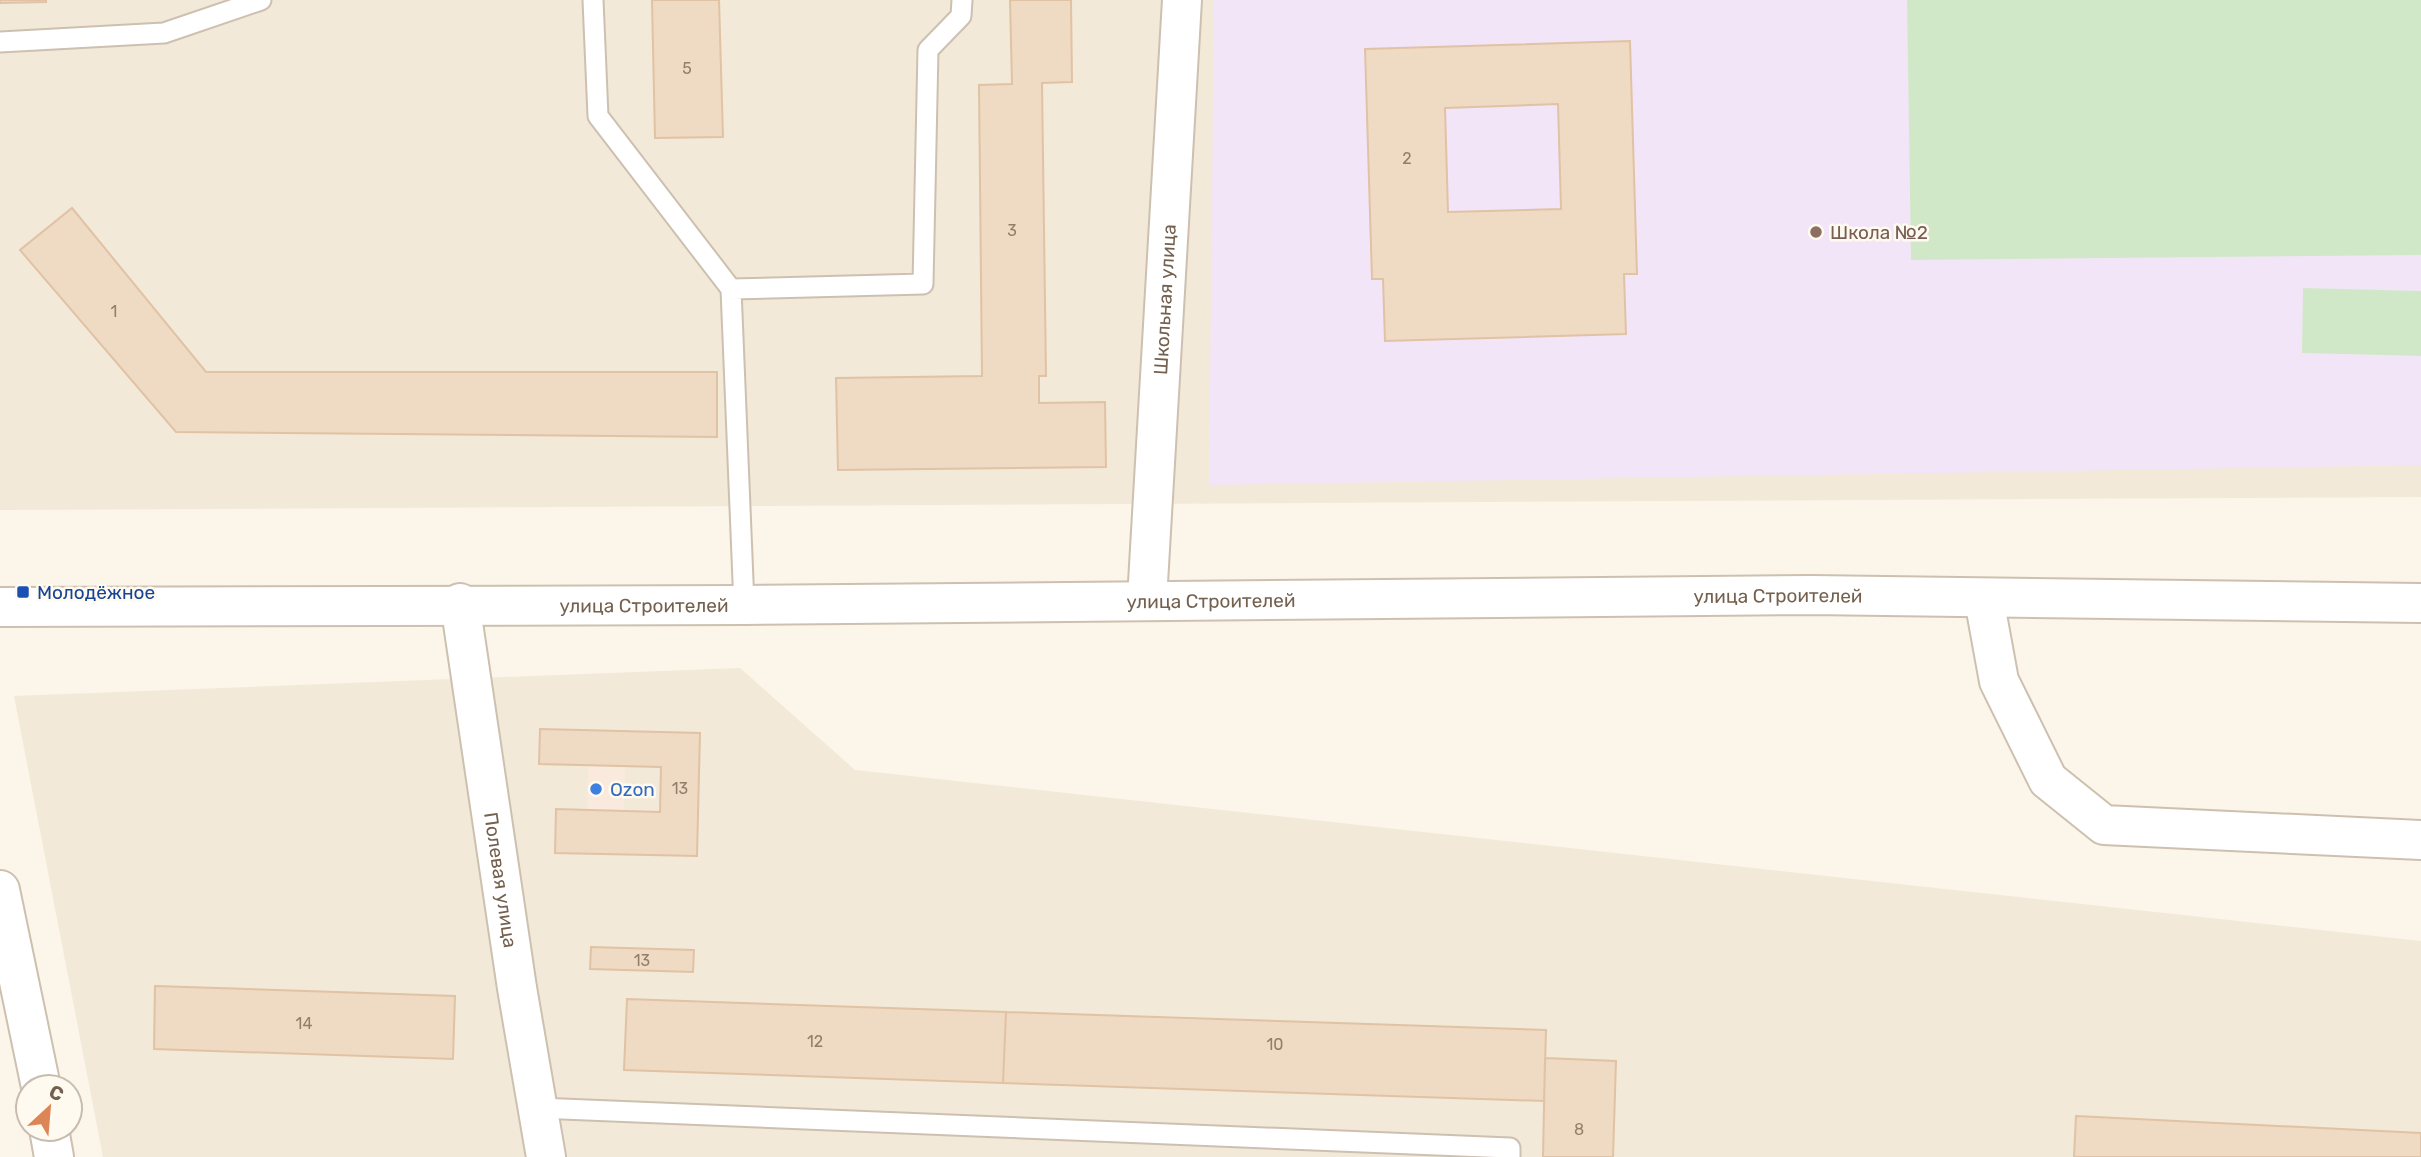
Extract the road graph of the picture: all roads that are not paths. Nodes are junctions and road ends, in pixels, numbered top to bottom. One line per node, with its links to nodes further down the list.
1 (261, 0): 5 (lane)
2 (593, 0): 6 (lane)
3 (962, 0): 6 (lane)
4 (1182, 0): 8 (street, Школьная улица)
5 (0, 42)
6 (731, 289): 11 (lane)
7 (1984, 599): 8 (street, улица Строителей); 10 (street, улица Строителей); 13 (street)
8 (1147, 600): 11 (street, улица Строителей)
9 (460, 603): 11 (street, улица Строителей); 12 (street, улица Строителей); 16 (street, Полевая улица)
10 (2421, 603)
11 (744, 605)
12 (0, 607)
13 (2421, 840)
14 (0, 890): 15 (street)
15 (38, 1073)
16 (538, 1108): 17 (street, Полевая улица); 18 (lane)
17 (546, 1157)
18 (1510, 1157)

